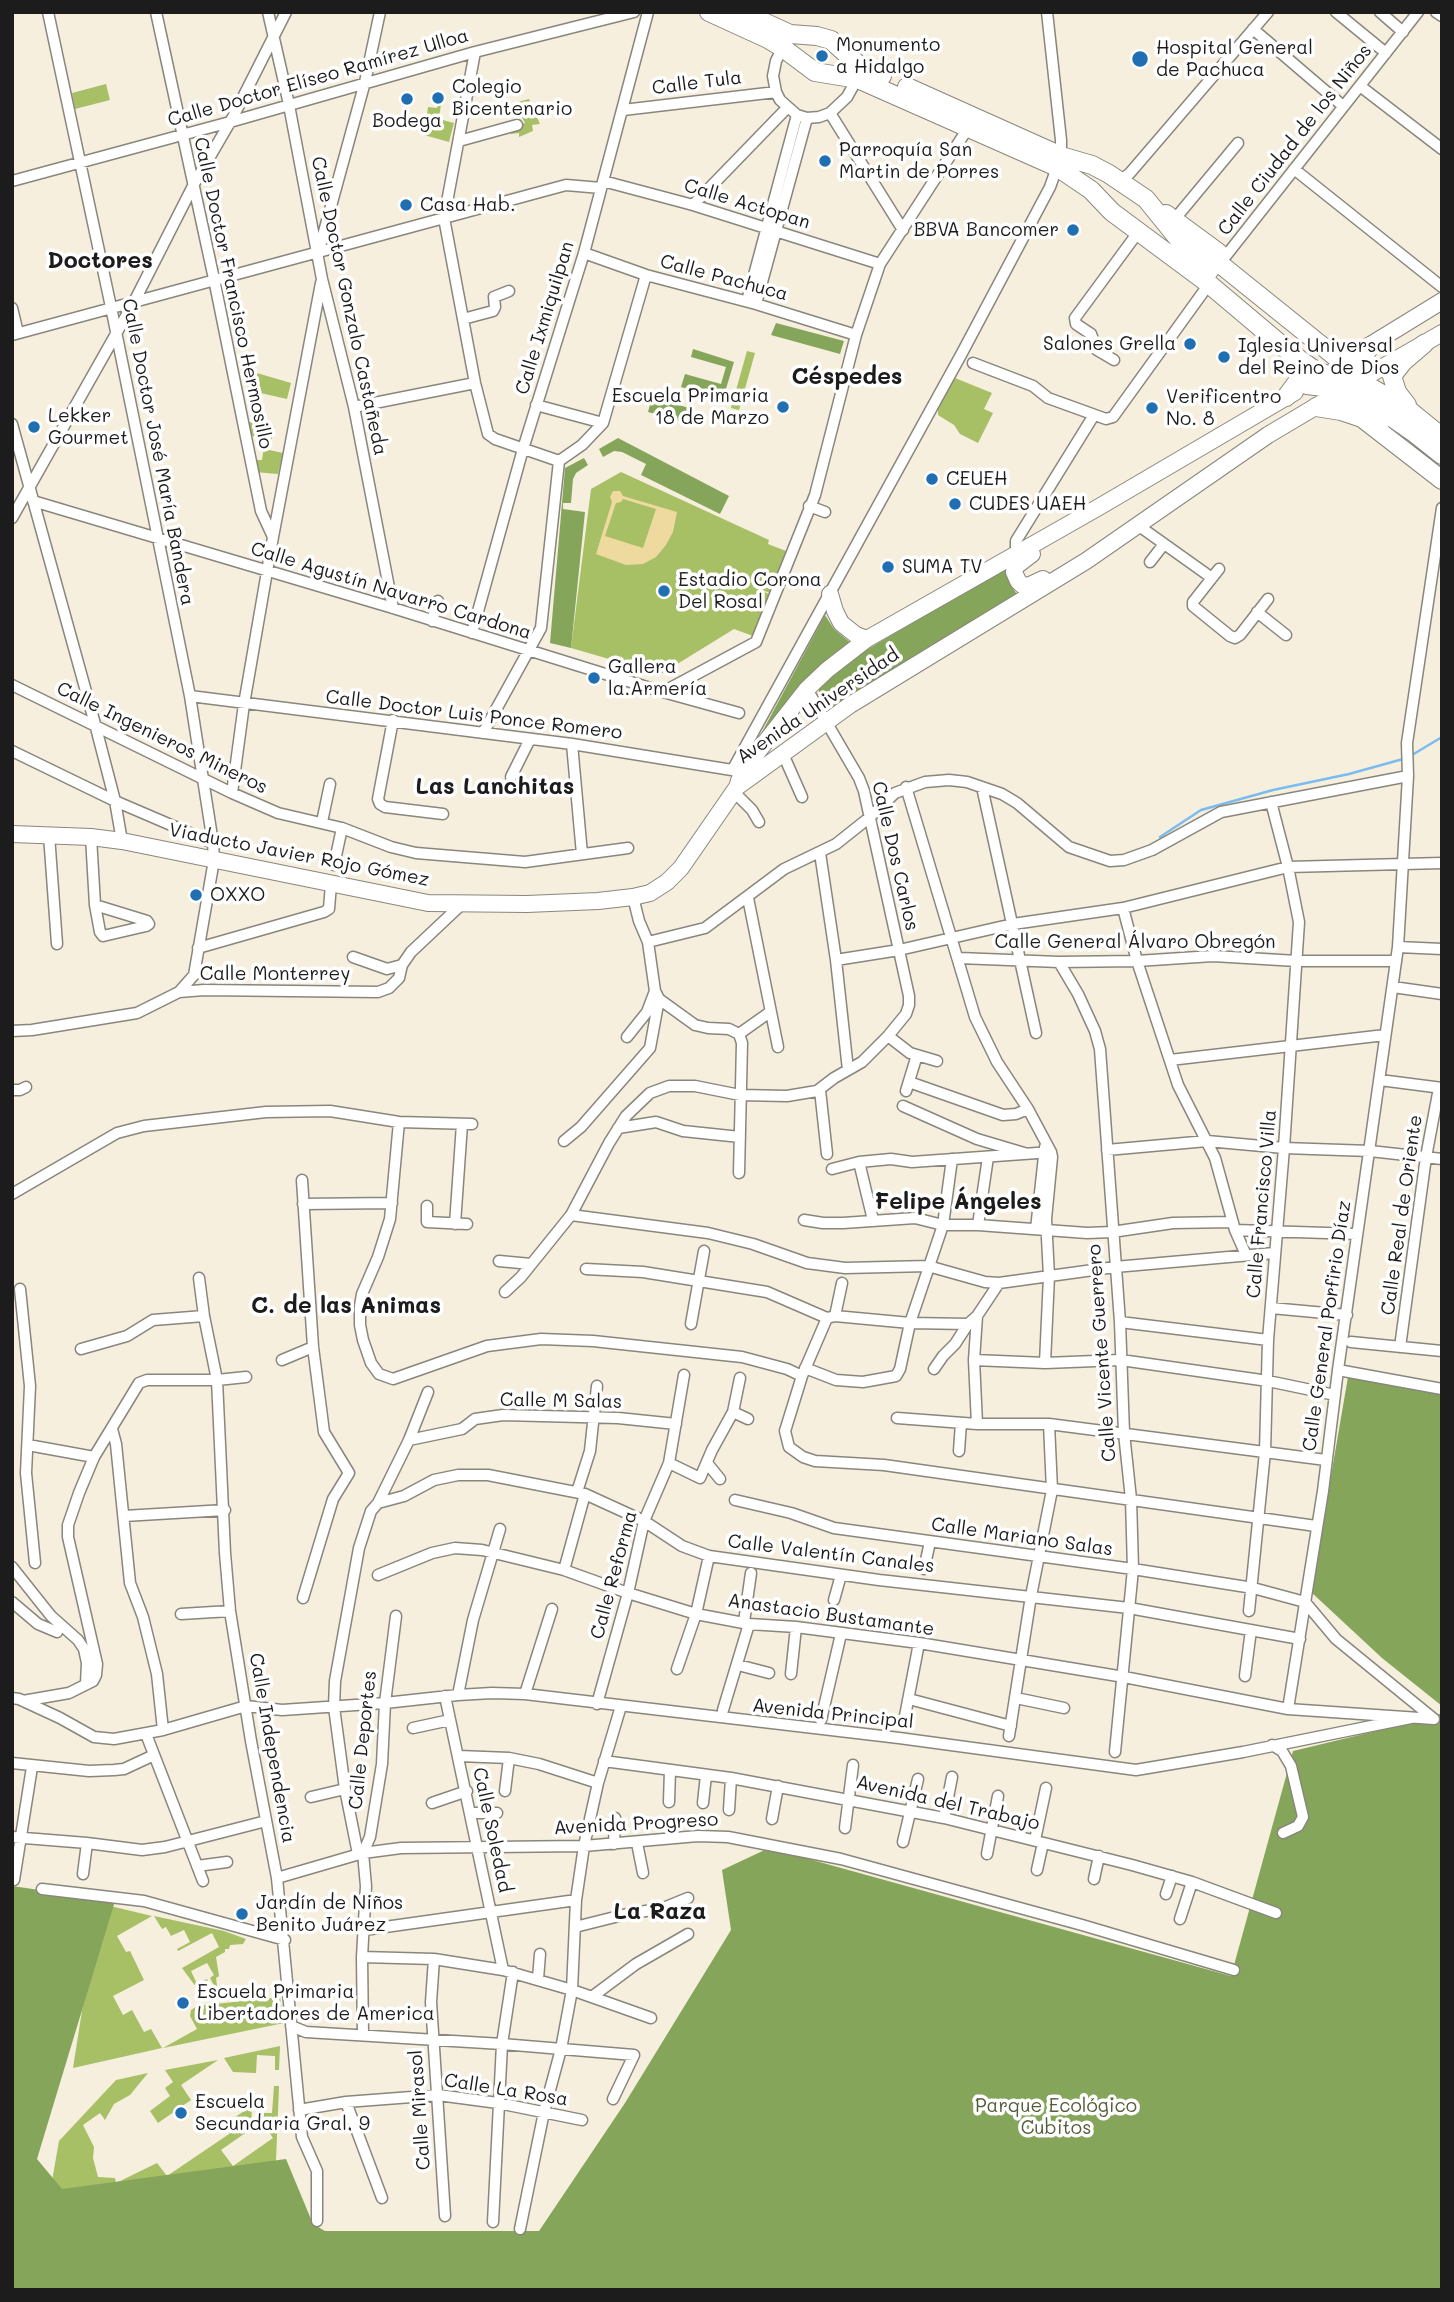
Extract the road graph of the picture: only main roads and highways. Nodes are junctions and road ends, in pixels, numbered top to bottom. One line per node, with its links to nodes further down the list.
1 (709, 12): 3 (main road)
2 (742, 12): 3 (main road)
3 (786, 41): 4 (main road); 4 (main road)
4 (860, 74): 5 (main road)
5 (1059, 161): 6 (main road); 7 (main road)
6 (1091, 190): 8 (main road); 13 (main road)
7 (1146, 199): 8 (main road); 15 (main road)
8 (1180, 242): 15 (main road)
9 (1442, 301): 12 (main road)
10 (1442, 332): 11 (main road)
11 (1424, 344): 14 (main road); 18 (main road)
12 (1370, 346): 14 (main road); 15 (main road)
13 (1292, 354): 15 (main road); 16 (main road)
14 (1381, 368): 15 (main road)
15 (1344, 375): 16 (main road); 17 (main road); 18 (main road); 20 (main road); 21 (main road)
16 (1298, 390): 17 (main road); 23 (main road, Avenida Universidad)
17 (1316, 407): 22 (main road); 24 (main road, Avenida Universidad)
18 (1413, 414): 19 (main road)
19 (1442, 437)
20 (1442, 455)
21 (1442, 470)
22 (1442, 480)
23 (1099, 507): 24 (main road); 26 (main road, Avenida Universidad)
24 (1086, 561): 27 (main road, Avenida Universidad)
25 (830, 594): 26 (main road)
26 (867, 639): 27 (main road, Avenida Universidad)
27 (739, 780): 28 (main road, Viaducto Javier Rojo Gómez)
28 (12, 834)

